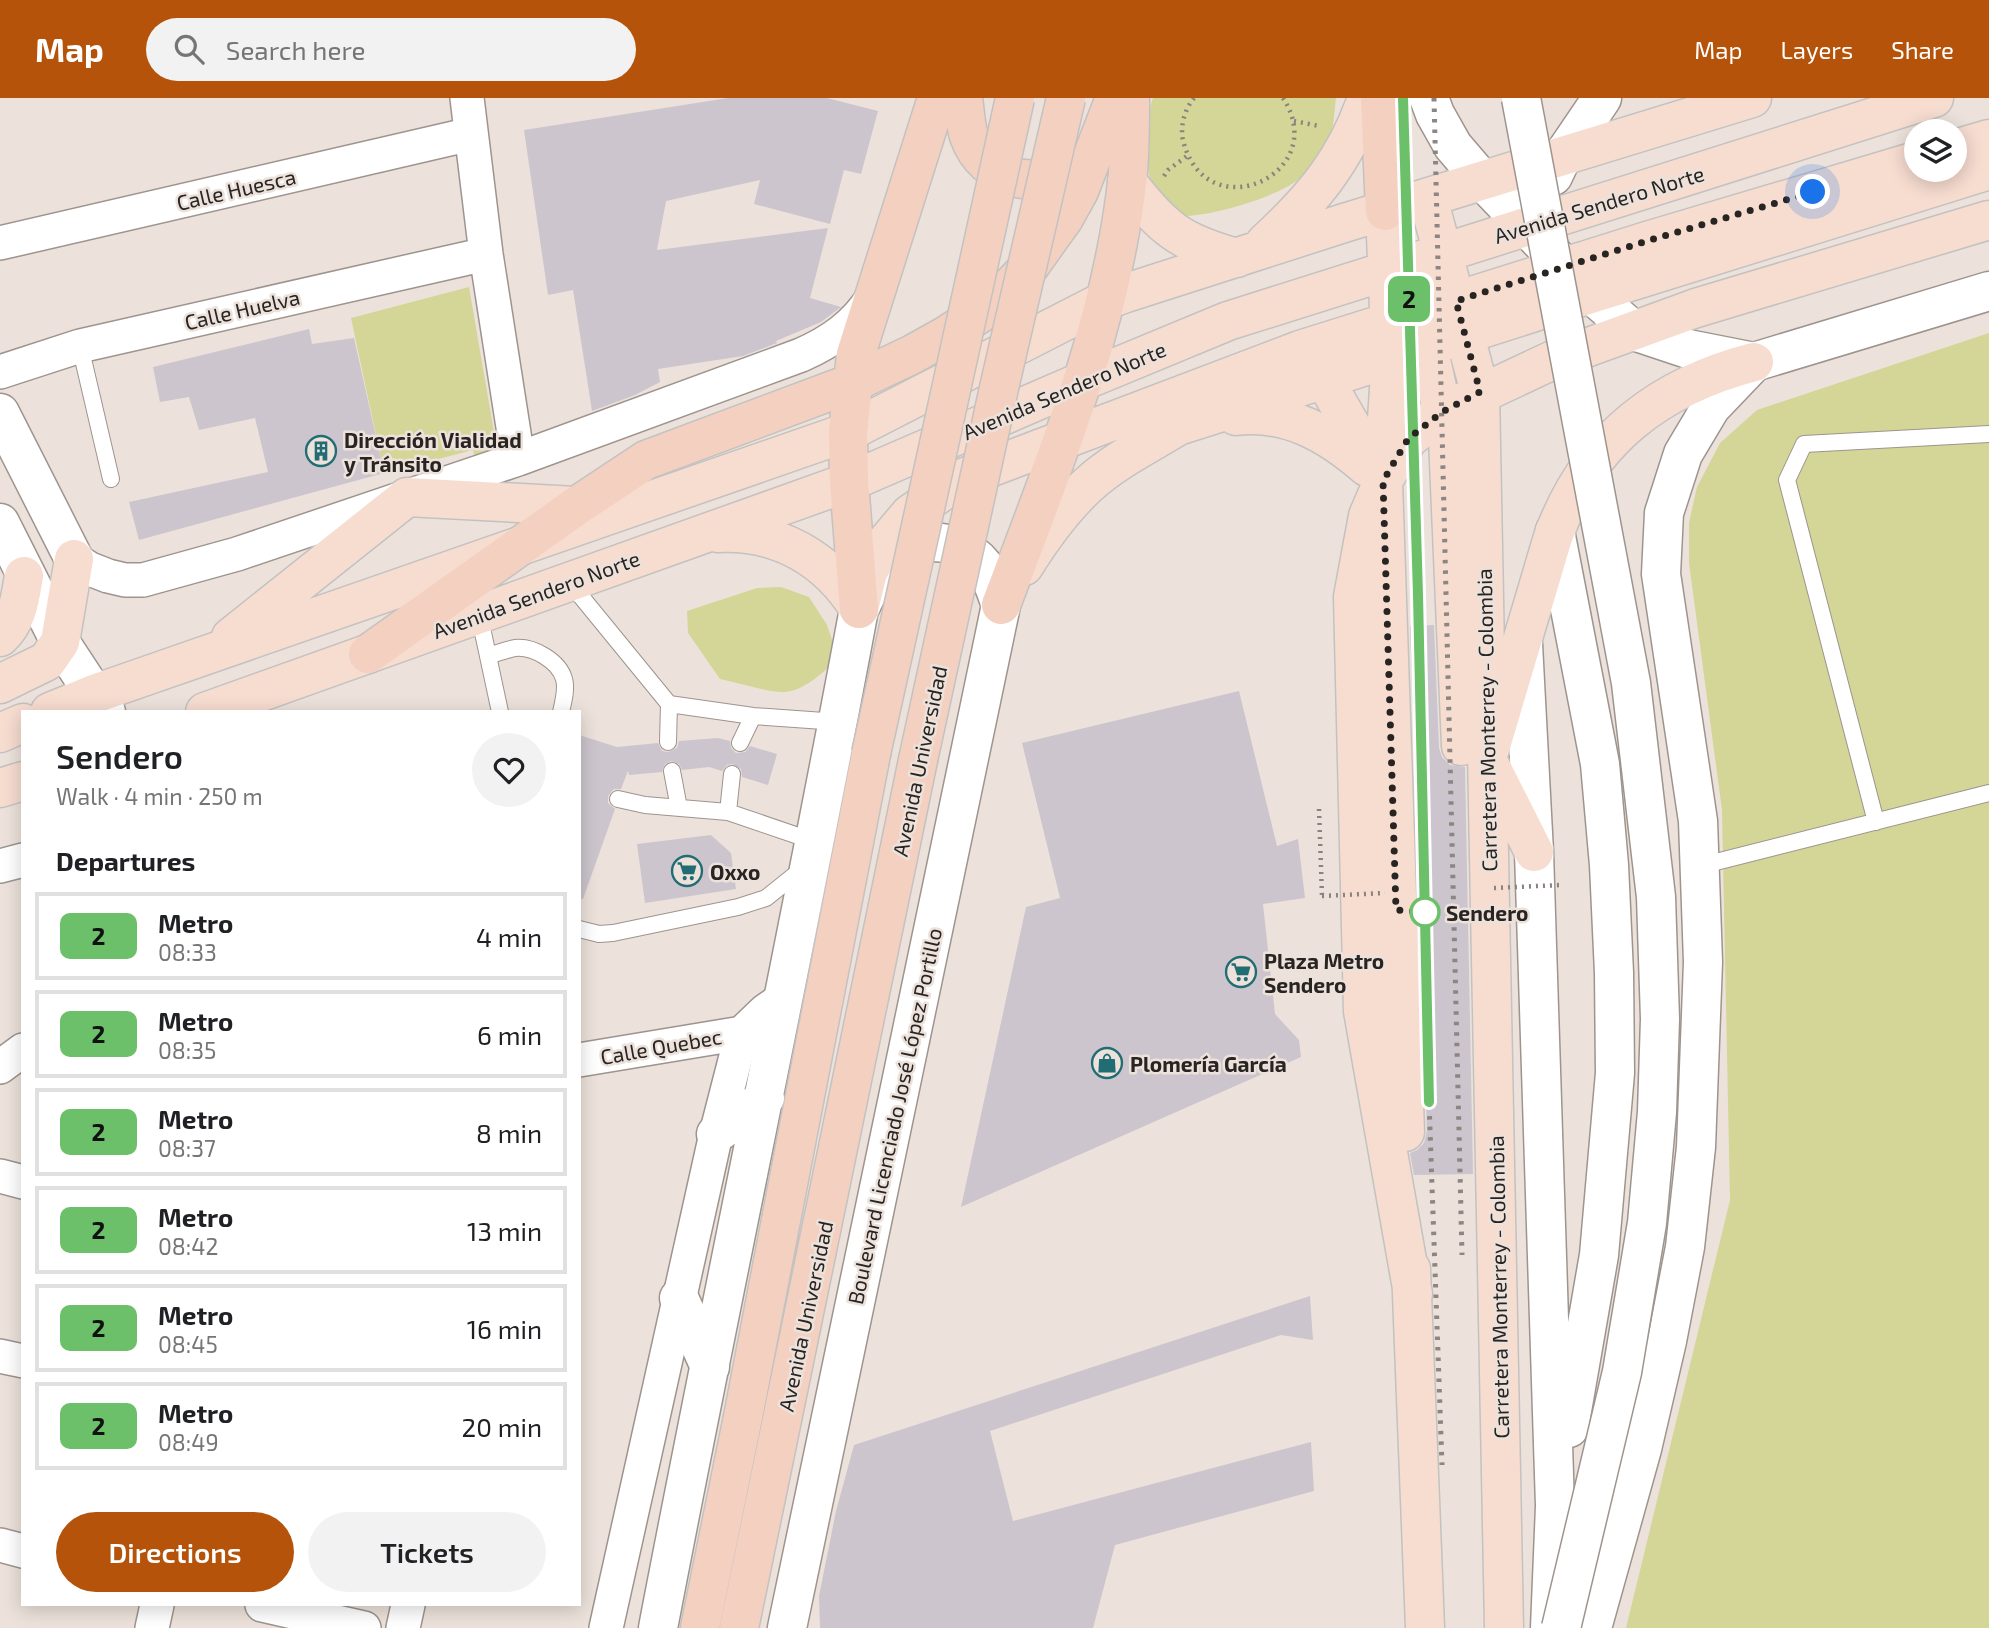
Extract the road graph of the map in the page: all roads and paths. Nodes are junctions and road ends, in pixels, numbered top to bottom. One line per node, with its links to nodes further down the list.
1 (467, 98): 17 (street)
2 (937, 98): 37 (highway)
3 (963, 98): 20 (highway)
4 (1015, 98): 141 (highway, Avenida Universidad, bridge)
5 (1066, 98): 142 (highway, Avenida Universidad, bridge)
6 (1115, 98): 20 (highway)
7 (1130, 98): 25 (highway)
8 (1194, 98): 9 (path)
9 (1283, 98)
10 (1367, 98): 33 (main road)
11 (1380, 98): 27 (highway)
12 (1429, 98): 24 (street)
13 (1521, 98): 147 (street, bridge)
14 (1602, 98): 21 (street)
15 (1752, 98): 21 (main road)
16 (1934, 98): 29 (main road, Avenida Sendero Norte)
17 (471, 134): 30 (street, Calle Huesca); 32 (street)
18 (1989, 139): 19 (main road)
19 (1967, 145)
20 (1095, 149): 50 (highway)
21 (1562, 157): 24 (main road); 29 (street)
22 (1904, 165): 34 (main road)
23 (1989, 170): 38 (main road)
24 (1483, 181): 26 (main road); 29 (street)
25 (1127, 182): 33 (main road); 39 (highway)
26 (1428, 198): 27 (main road); 31 (main road, Carretera Monterrey - Colombia)
27 (1385, 211): 33 (main road); 35 (main road)
28 (1989, 220): 42 (main road)
29 (1527, 226): 31 (main road, Avenida Sendero Norte); 34 (street)
30 (0, 243)
31 (1443, 253): 35 (main road, Avenida Sendero Norte); 40 (main road, Carretera Monterrey - Colombia)
32 (486, 254): 44 (street, Calle Huelva); 58 (street)
33 (1247, 254): 39 (main road)
34 (1564, 267): 38 (street); 40 (main road)
35 (1387, 271): 41 (main road, Avenida Sendero Norte); 43 (main road)
36 (1989, 291): 46 (street)
37 (876, 292): 50 (highway); 58 (street)
38 (1591, 294): 40 (main road); 42 (street)
39 (1106, 300): 49 (highway); 55 (main road)
40 (1460, 318): 43 (main road); 51 (main road, Carretera Monterrey - Colombia)
41 (1228, 321): 45 (main road); 49 (main road, Avenida Sendero Norte)
42 (1634, 331): 46 (street); 51 (main road)
43 (1407, 335): 45 (main road); 48 (main road); 52 (main road); 60 (main road)
44 (80, 346): 47 (street, Calle Huelva); 59 (lane)
45 (1300, 350): 48 (main road); 57 (main road)
46 (1754, 362): 66 (main road); 109 (street)
47 (0, 372)
48 (1324, 379): 54 (main road); 60 (main road)
49 (1083, 381): 57 (highway); 61 (main road, Avenida Sendero Norte)
50 (852, 383): 55 (highway); 63 (highway)
51 (1480, 392): 52 (main road); 94 (main road, Carretera Monterrey - Colombia)
52 (1442, 412): 60 (main road); 114 (main road)
53 (0, 413): 69 (street)
54 (1178, 426): 60 (main road); 72 (main road)
55 (848, 432): 61 (highway); 64 (main road)
56 (1989, 434): 104 (lane)
57 (1063, 440): 72 (highway); 73 (main road)
58 (518, 459): 62 (street)
59 (111, 479)
60 (1383, 481): 144 (main road)
61 (849, 482): 67 (main road, Avenida Sendero Norte); 73 (highway)
62 (407, 497): 63 (main road); 69 (street); 79 (main road)
63 (575, 508): 64 (main road); 68 (highway)
64 (632, 508): 68 (main road)
65 (0, 523): 70 (street)
66 (1555, 531): 76 (main road); 128 (street)
67 (688, 540): 71 (main road, Avenida Sendero Norte); 73 (main road)
68 (525, 545): 78 (highway); 79 (main road)
69 (74, 559): 77 (main road)
70 (24, 576): 75 (main road); 77 (street)
71 (569, 582): 74 (main road, Avenida Sendero Norte); 83 (lane)
72 (1001, 605): 73 (street); 143 (street, Boulevard Licenciado José López Portillo)
73 (859, 609): 89 (street)
74 (480, 614): 78 (main road, Avenida Sendero Norte); 80 (lane)
75 (0, 637)
76 (1523, 639): 94 (main road); 105 (street)
77 (60, 642): 81 (main road); 82 (street)
78 (368, 654): 85 (main road, Avenida Sendero Norte)
79 (208, 655): 82 (main road)
80 (488, 656): 86 (lane); 87 (lane)
81 (0, 684)
82 (100, 703): 84 (main road)
83 (669, 704): 88 (lane); 92 (lane)
84 (61, 710)
85 (211, 710)
86 (500, 710)
87 (561, 710)
88 (753, 716): 89 (lane); 93 (lane)
89 (838, 722): 106 (street)
90 (21, 724): 91 (main road)
91 (0, 733)
92 (668, 742)
93 (740, 743)
94 (1487, 759): 105 (main road); 114 (main road, Carretera Monterrey - Colombia)
95 (672, 771): 101 (lane)
96 (732, 774): 103 (lane)
97 (21, 781): 98 (main road)
98 (0, 788)
99 (1989, 793): 104 (lane)
100 (618, 799): 101 (lane)
101 (679, 808): 103 (lane)
102 (1319, 809): 112 (path, bridge)
103 (728, 812): 106 (lane)
104 (1876, 822): 109 (lane)
105 (1534, 852): 128 (street)
106 (811, 853): 113 (lane); 115 (street)
107 (21, 861): 108 (street)
108 (0, 866)
109 (1700, 866): 148 (street)
110 (1561, 885): 111 (path, bridge)
111 (1494, 888)
112 (1385, 893)
113 (581, 930)
114 (1492, 979): 145 (main road, Carretera Monterrey - Colombia)
115 (782, 999): 116 (street); 120 (street)
116 (742, 1032): 118 (street, Calle Quebec); 121 (street)
117 (21, 1051): 119 (street)
118 (581, 1060)
119 (0, 1067)
120 (765, 1098): 121 (street); 127 (street)
121 (716, 1134): 124 (street)
122 (0, 1177): 123 (street)
123 (21, 1182)
124 (679, 1298): 127 (street); 131 (street)
125 (0, 1356): 126 (street)
126 (21, 1361)
127 (710, 1367): 132 (street)
128 (1555, 1506): 146 (street)
129 (0, 1545): 130 (street)
130 (21, 1550)
131 (621, 1562): 132 (street); 139 (street)
132 (668, 1576): 140 (street)
133 (157, 1606): 136 (street)
134 (266, 1606): 137 (street)
135 (408, 1606): 138 (street)
136 (152, 1628)
137 (364, 1628)
138 (403, 1628)
139 (606, 1628)
140 (658, 1628)
141 (699, 1628)
142 (739, 1628)
143 (787, 1628)
144 (1425, 1628)
145 (1504, 1628)
146 (1550, 1628)
147 (1561, 1628)
148 (1592, 1628)

